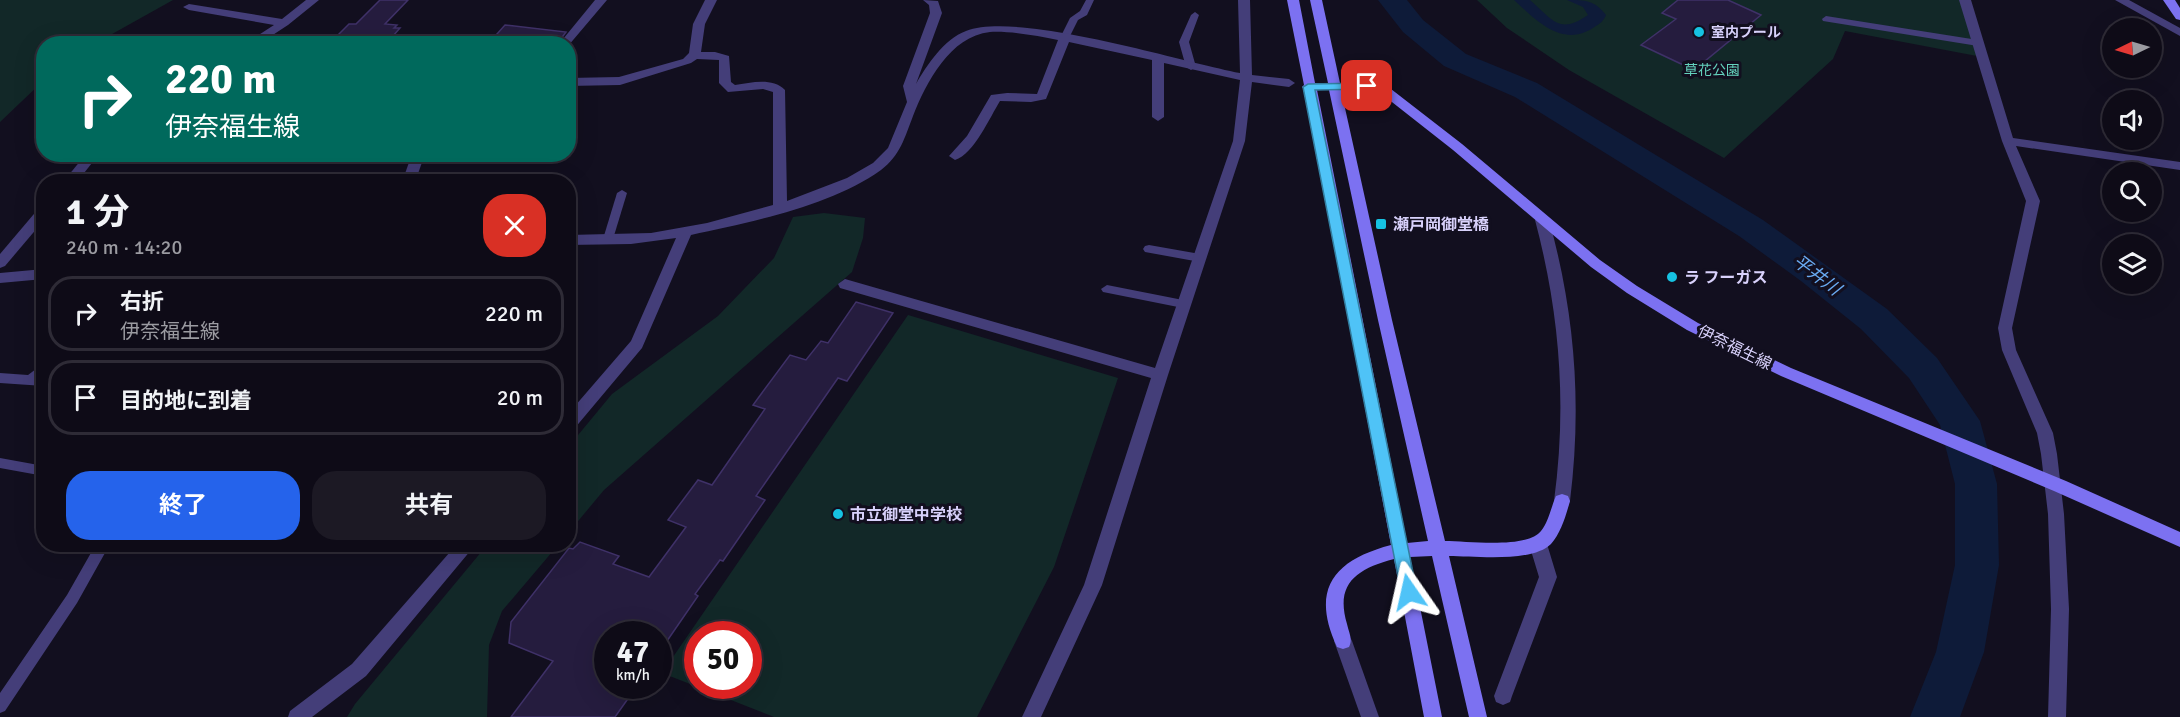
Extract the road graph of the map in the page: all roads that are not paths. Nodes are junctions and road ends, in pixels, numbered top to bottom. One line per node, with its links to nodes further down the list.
1 (313, 0): 16 (street)
2 (600, 0): 19 (street)
3 (711, 0): 22 (street)
4 (928, 0): 30 (street)
5 (1090, 0): 20 (lane)
6 (1244, 0): 25 (street)
7 (1293, 0): 28 (main road)
8 (1316, 0): 29 (main road)
9 (1965, 0): 21 (street)
10 (2121, 0): 17 (street)
11 (2173, 1): 14 (main road)
12 (189, 7): 16 (street)
13 (1195, 15): 24 (lane)
14 (2180, 17)
15 (1826, 19): 21 (lane)
16 (284, 23): 18 (street)
17 (2180, 33)
18 (263, 36)
19 (571, 36)
20 (1065, 38): 23 (street); 30 (street); 33 (street)
21 (1978, 43): 32 (street)
22 (693, 56): 26 (street); 38 (street)
23 (1158, 59): 24 (street); 31 (street)
24 (1191, 67): 25 (street)
25 (1246, 80): 27 (street); 45 (street)
26 (576, 82)
27 (1289, 83)
28 (1308, 87): 29 (main road, 伊奈福生線); 63 (main road)
29 (1336, 87): 40 (main road, 伊奈福生線); 62 (main road)
30 (913, 103): 38 (street)
31 (1158, 117)
32 (2007, 141): 35 (street); 58 (street)
33 (955, 156)
34 (86, 162): 36 (street)
35 (2180, 166)
36 (76, 174)
37 (622, 193): 42 (lane)
38 (780, 207): 41 (street)
39 (36, 220): 46 (street)
40 (1542, 220): 58 (main road, 伊奈福生線); 59 (street)
41 (686, 231): 42 (street); 55 (street)
42 (608, 239): 43 (street)
43 (576, 240)
44 (1149, 249): 45 (lane)
45 (1200, 258): 51 (street)
46 (0, 263)
47 (36, 274): 48 (street)
48 (0, 278)
49 (845, 284): 52 (street)
50 (1107, 289): 51 (lane)
51 (1183, 304): 52 (street)
52 (1160, 375): 70 (street)
53 (0, 378): 54 (lane)
54 (36, 381)
55 (576, 416)
56 (0, 463): 57 (lane)
57 (36, 470)
58 (2053, 485): 60 (main road, 伊奈福生線); 74 (street)
59 (1562, 501): 61 (main road)
60 (2180, 540)
61 (1538, 544): 62 (main road); 67 (street)
62 (1440, 550): 63 (main road); 73 (main road)
63 (1401, 551): 66 (main road); 72 (main road)
64 (98, 552): 68 (lane)
65 (461, 552): 69 (street)
66 (1342, 641): 71 (street)
67 (1503, 696)
68 (0, 706)
69 (297, 717)
70 (1031, 717)
71 (1370, 717)
72 (1433, 717)
73 (1478, 717)
74 (2057, 717)

